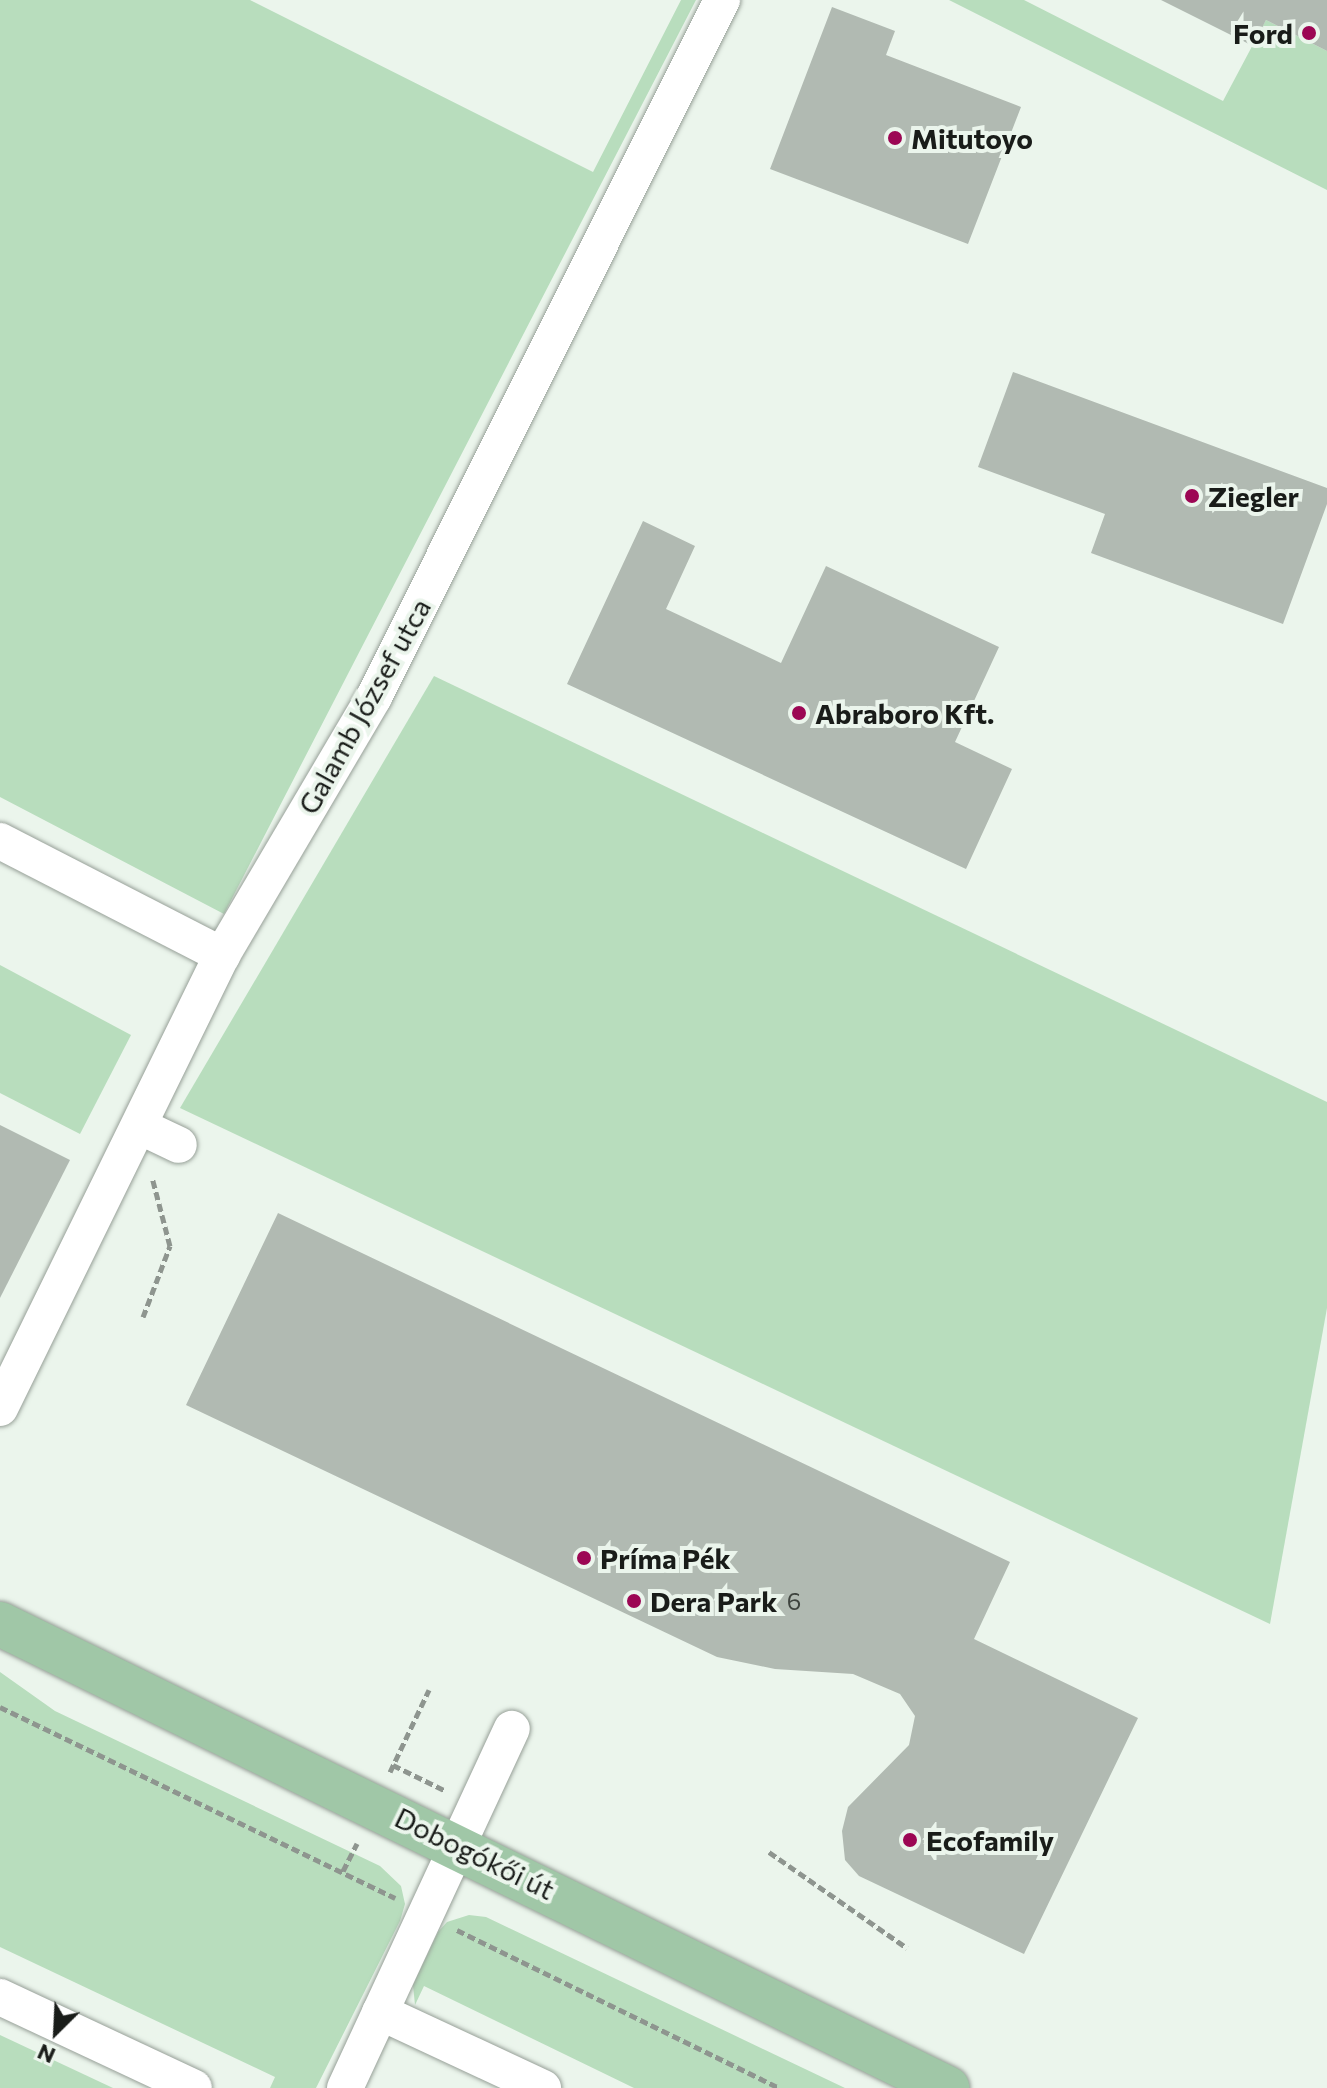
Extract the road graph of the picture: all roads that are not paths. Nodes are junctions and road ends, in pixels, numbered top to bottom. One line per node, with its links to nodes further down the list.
1 (722, 0): 3 (street, Galamb József utca)
2 (0, 841): 3 (street)
3 (222, 955): 4 (street, Galamb József utca)
4 (139, 1126): 5 (street); 6 (street, Galamb József utca)
5 (179, 1145)
6 (0, 1408)
7 (0, 1624): 9 (main road, Dobogókői út)
8 (512, 1729): 9 (street)
9 (459, 1845): 11 (street); 15 (main road, Dobogókői út)
10 (0, 1997): 13 (street)
11 (380, 2012): 12 (street); 14 (street)
12 (353, 2085)
13 (194, 2088)
14 (543, 2088)
15 (947, 2088)

